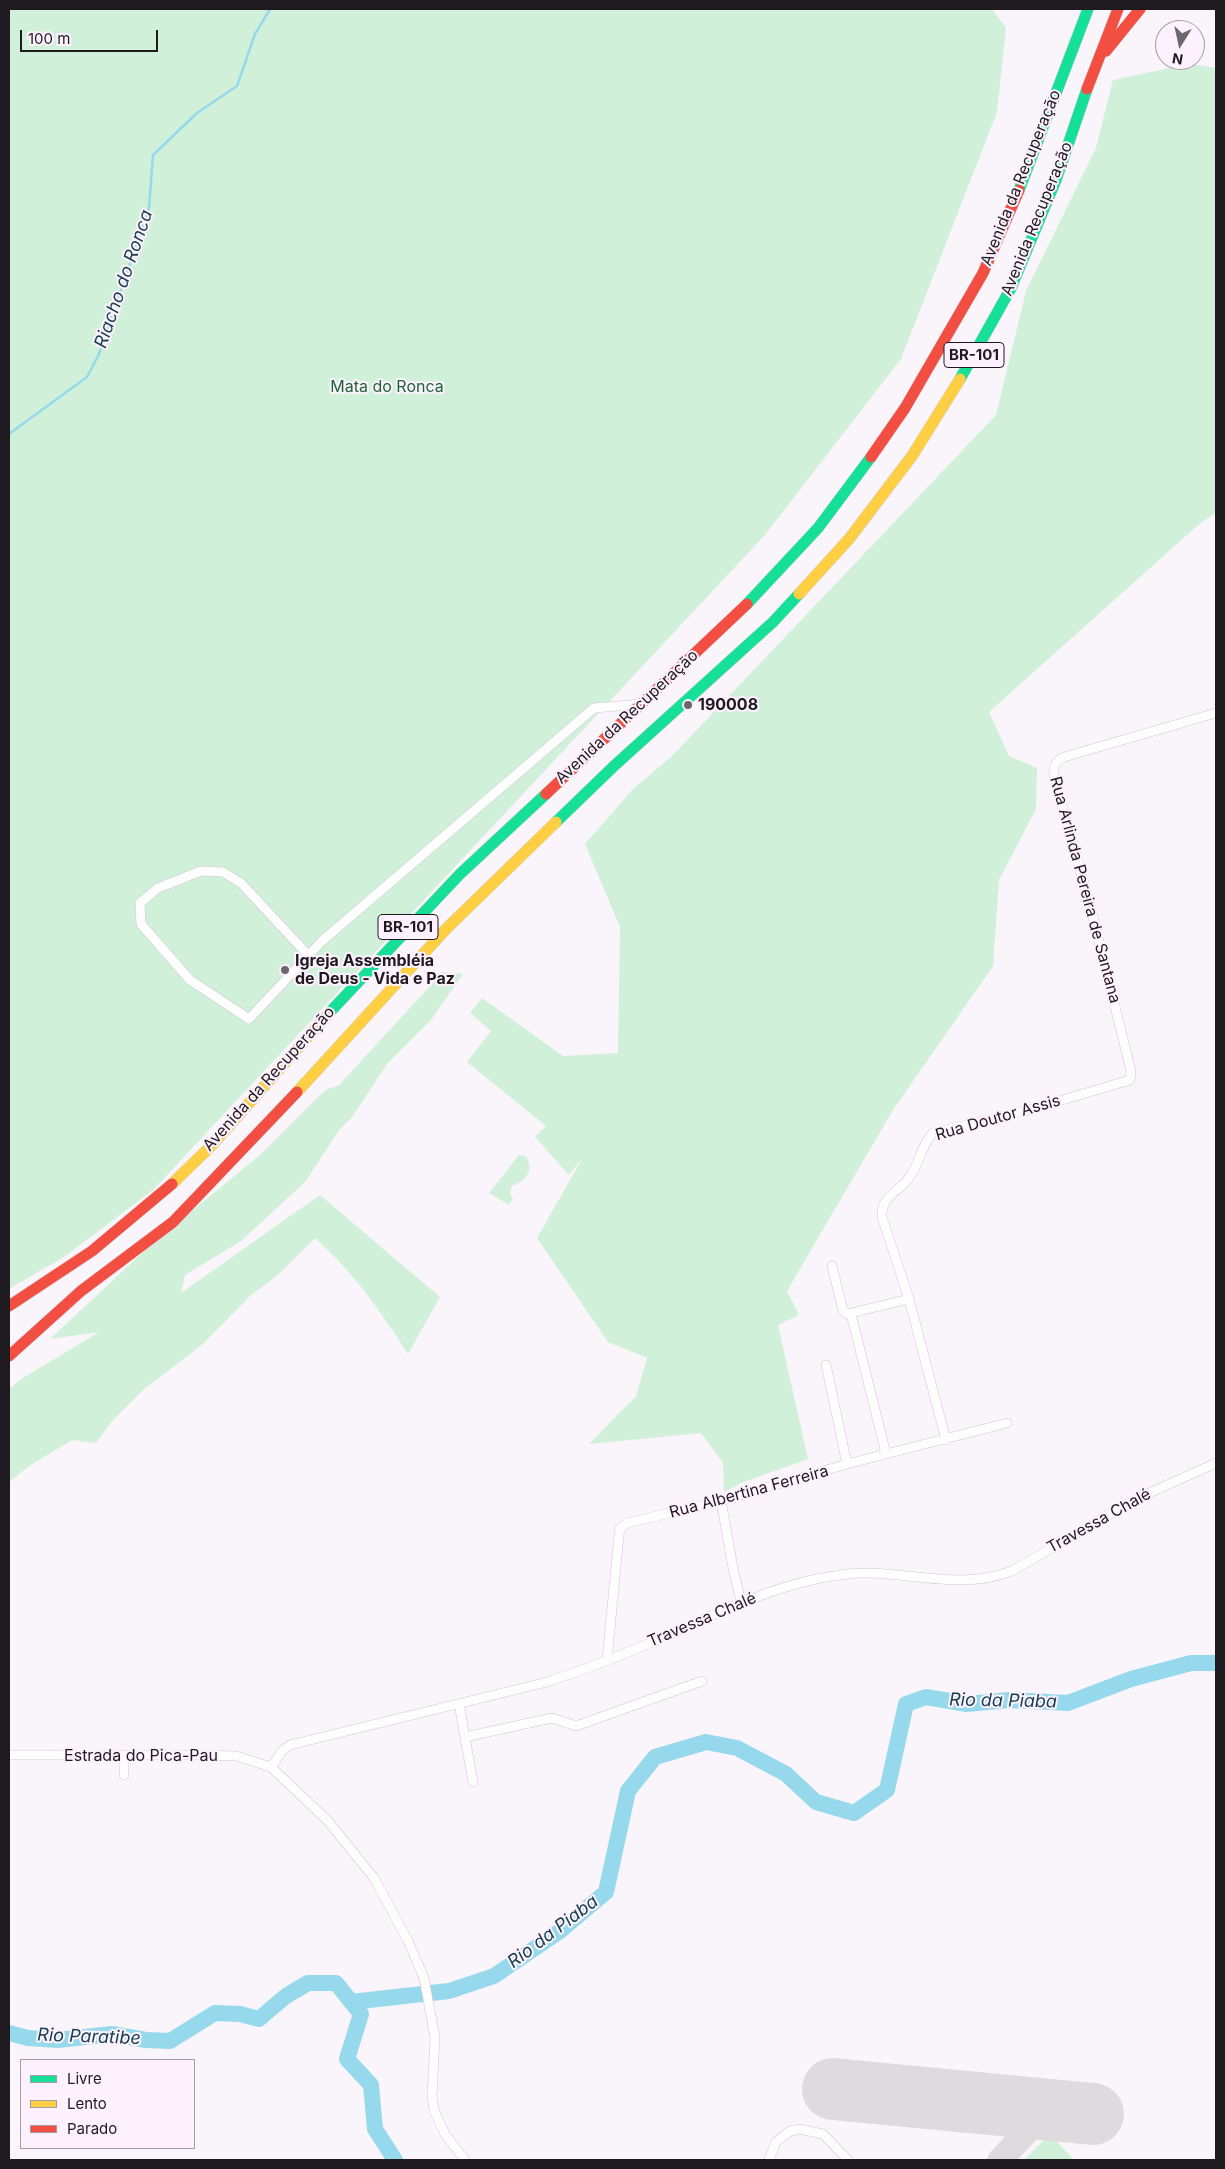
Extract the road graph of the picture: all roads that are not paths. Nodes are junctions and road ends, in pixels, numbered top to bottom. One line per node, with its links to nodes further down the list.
1 (1088, 9): 5 (highway, Avenida da Recuperação / BR-101)
2 (1118, 9): 4 (highway, BR-101)
3 (1140, 9): 4 (highway)
4 (1099, 60): 13 (highway, Avenida Recuperação / BR-101)
5 (641, 704): 7 (street); 11 (highway, Avenida da Recuperação / BR-101)
6 (1216, 713): 8 (street, Rua Arlinda Pereira de Santana)
7 (308, 955): 7 (street)
8 (1116, 1086): 10 (street, Rua Doutor Assis)
9 (832, 1266): 12 (street)
10 (908, 1299): 12 (street); 18 (street)
11 (9, 1306)
12 (849, 1314): 19 (street)
13 (44, 1322): 14 (highway, BR-101); 15 (highway)
14 (9, 1340)
15 (9, 1356)
16 (826, 1365): 21 (street)
17 (1007, 1423): 18 (street, Rua Albertina Ferreira)
18 (946, 1440): 19 (street, Rua Albertina Ferreira)
19 (886, 1454): 21 (street, Rua Albertina Ferreira)
20 (1216, 1463): 23 (street, Travessa Chalé)
21 (847, 1464): 22 (street, Rua Albertina Ferreira)
22 (721, 1501): 23 (street); 24 (street, Rua Albertina Ferreira)
23 (742, 1601): 24 (street, Travessa Chalé)
24 (607, 1660): 26 (street, Travessa Chalé)
25 (702, 1681): 27 (street)
26 (459, 1704): 27 (street); 30 (street, Travessa Chalé)
27 (465, 1737): 32 (street)
28 (9, 1755): 29 (street, Estrada do Pica-Pau)
29 (124, 1755): 30 (street, Estrada do Pica-Pau); 31 (street)
30 (271, 1768): 33 (street)
31 (124, 1775)
32 (473, 1782)
33 (466, 2160)
34 (769, 2160): 35 (street)
35 (848, 2160)

